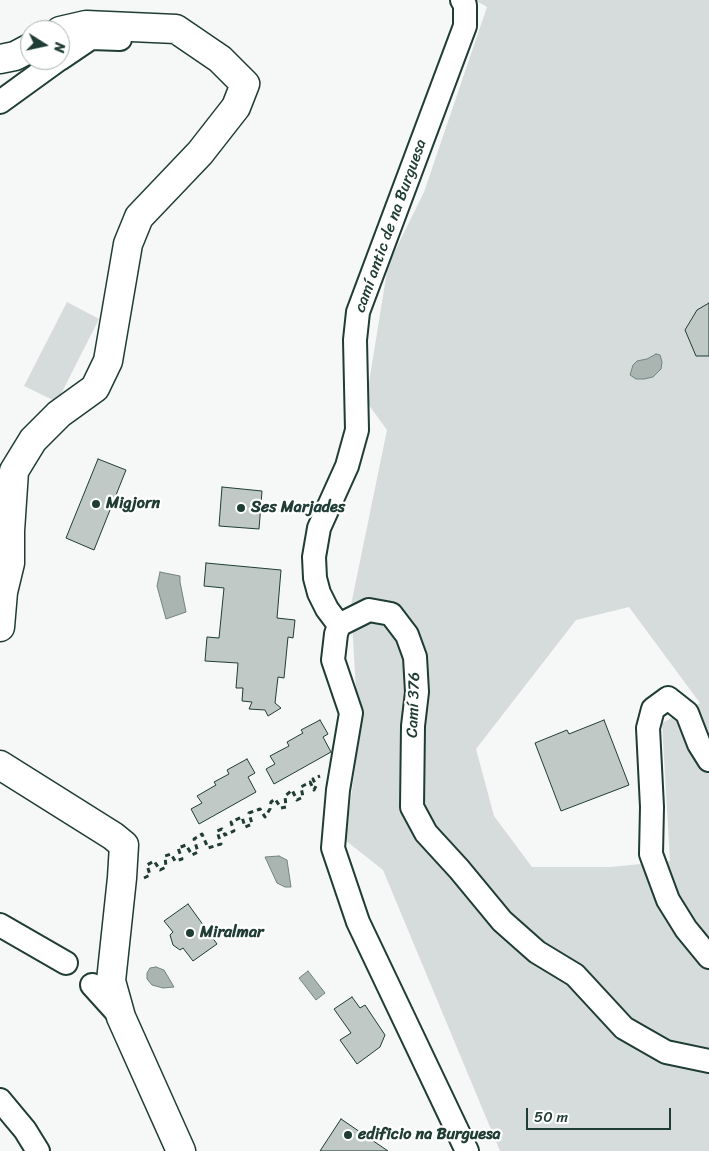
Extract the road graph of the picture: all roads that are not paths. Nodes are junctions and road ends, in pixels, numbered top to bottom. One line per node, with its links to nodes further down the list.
1 (462, 0): 9 (street, camí antic de na Burguesa)
2 (70, 28): 3 (street)
3 (176, 29): 4 (street); 10 (street)
4 (70, 52)
5 (20, 53): 6 (street)
6 (0, 59)
7 (44, 70): 8 (street)
8 (0, 102)
9 (339, 625): 18 (street, Camí 376); 22 (street)
10 (0, 627)
11 (709, 760): 14 (street)
12 (0, 765): 17 (street)
13 (0, 925): 15 (street)
14 (709, 957)
15 (66, 963)
16 (92, 985): 17 (street)
17 (121, 1017): 21 (street)
18 (709, 1061)
19 (0, 1100): 20 (street)
20 (38, 1151)
21 (182, 1151)
22 (467, 1151)

